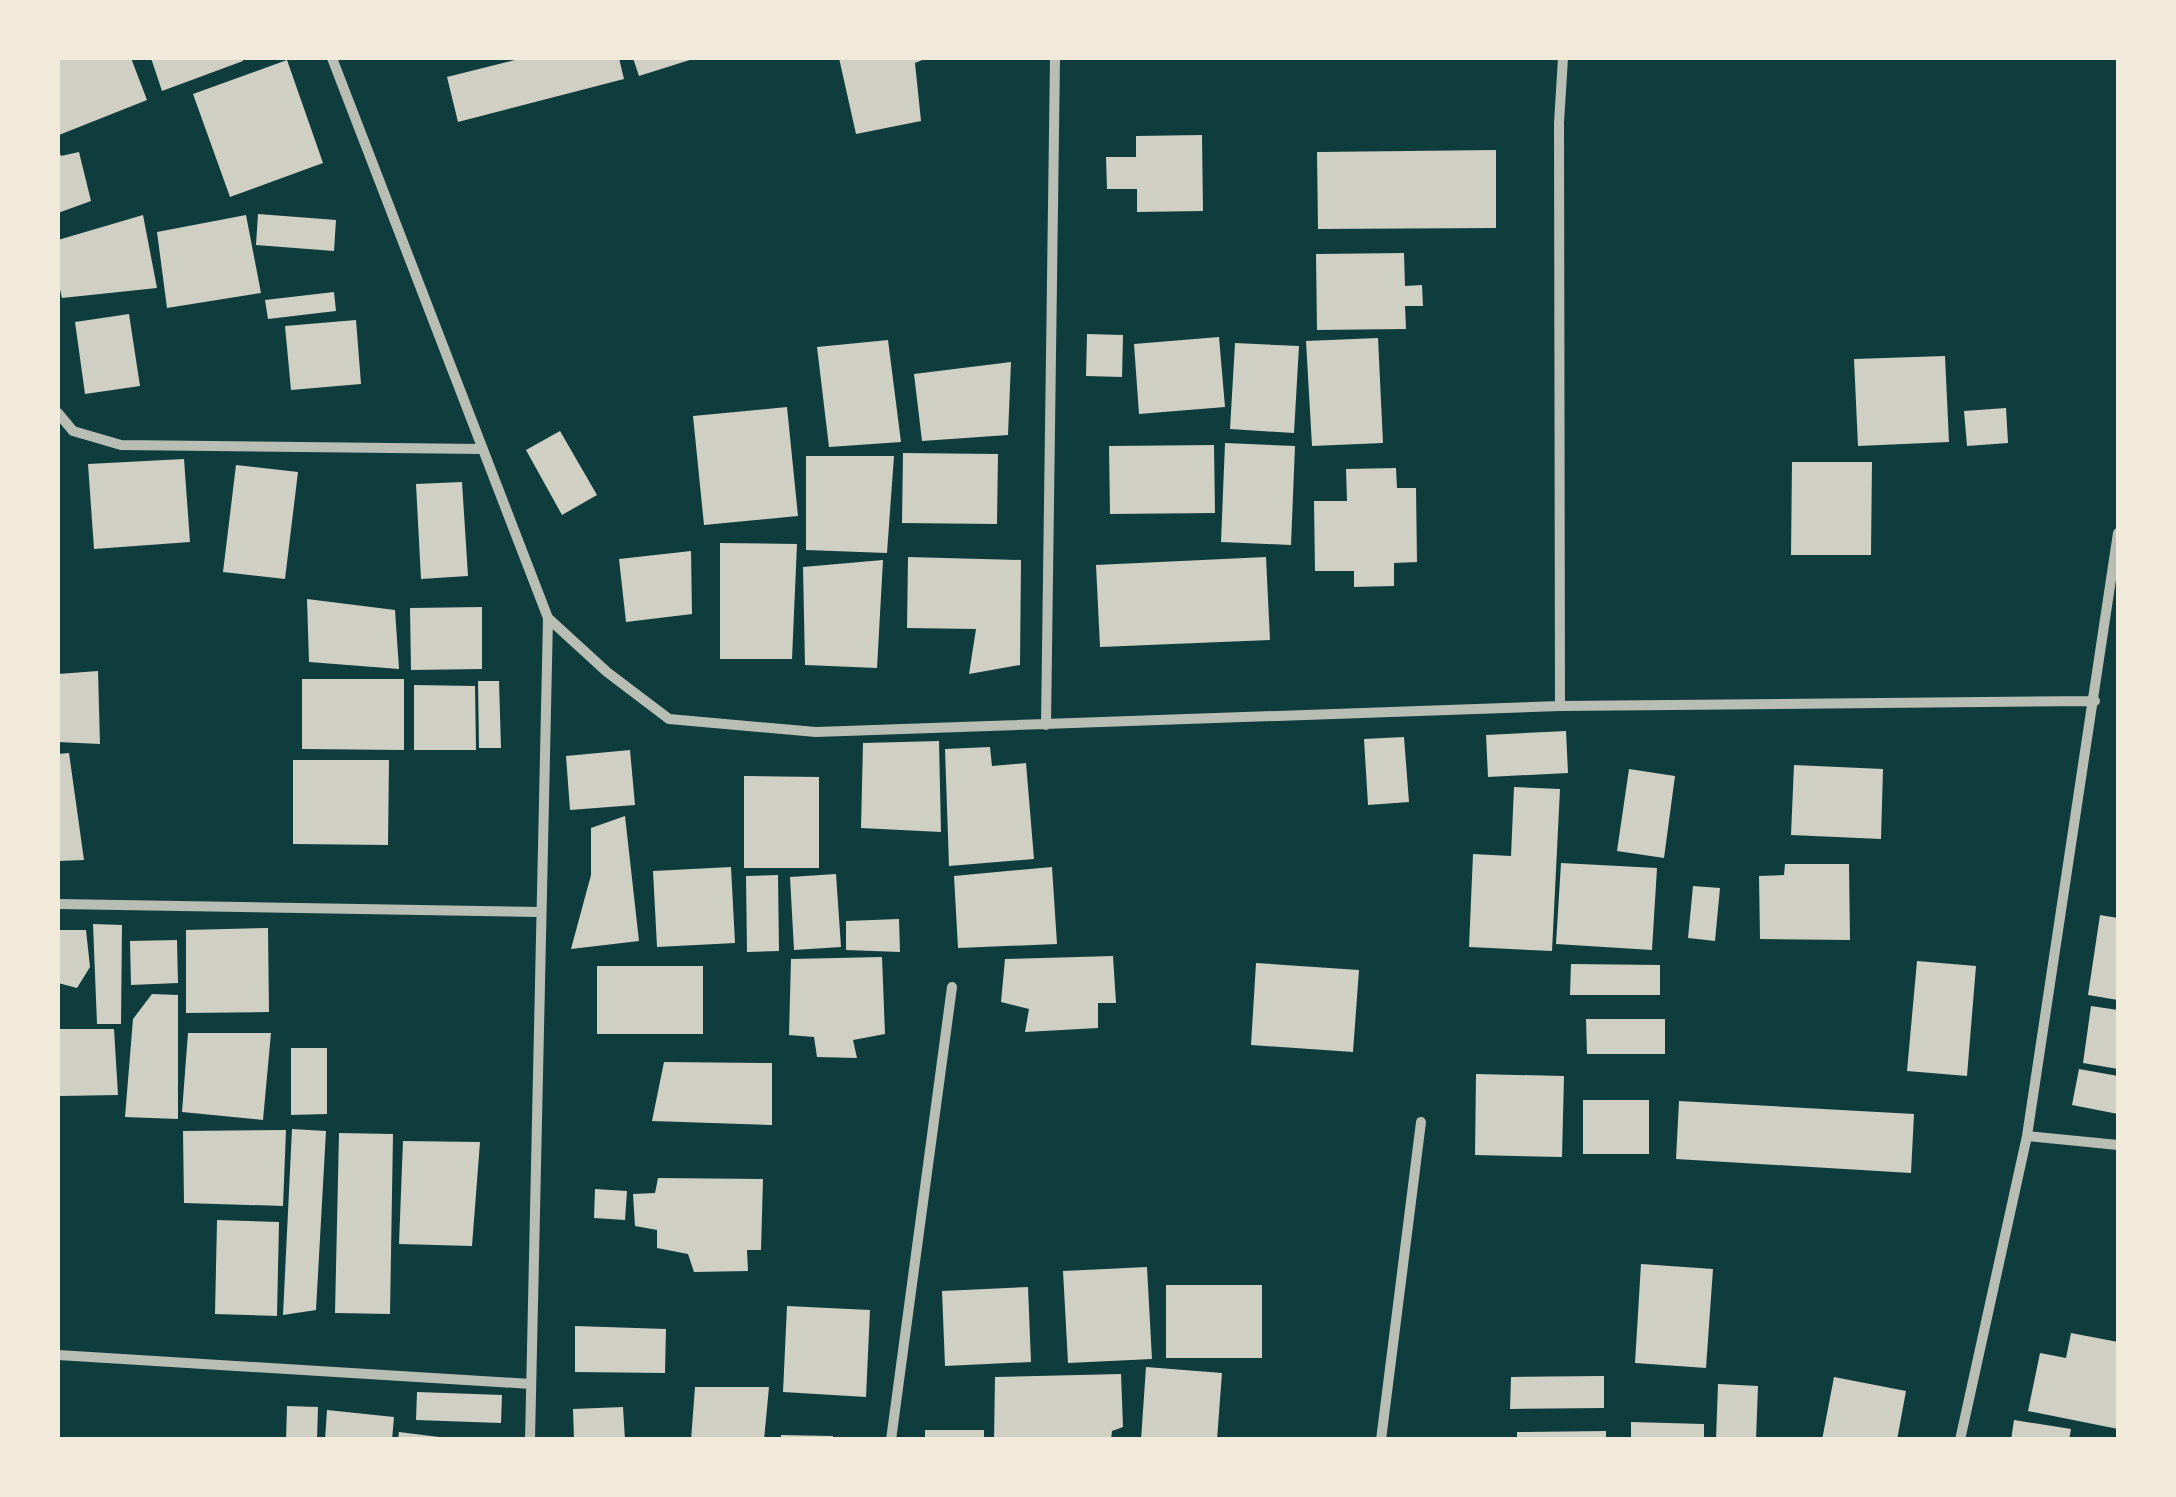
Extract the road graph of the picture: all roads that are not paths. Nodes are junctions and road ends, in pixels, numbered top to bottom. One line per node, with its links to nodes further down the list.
1 (332, 58): 5 (street)
2 (1055, 58): 10 (street)
3 (1562, 58): 9 (street)
4 (58, 413): 5 (street)
5 (482, 448): 7 (street)
6 (2118, 532): 8 (street)
7 (548, 618): 10 (street); 12 (street)
8 (2095, 701): 9 (street); 15 (street)
9 (1560, 706): 10 (street)
10 (1046, 725)
11 (58, 904): 12 (street)
12 (542, 912): 18 (street)
13 (952, 987): 20 (street)
14 (1421, 1122): 21 (street)
15 (2028, 1136): 16 (street); 22 (street)
16 (2118, 1145)
17 (58, 1355): 18 (street)
18 (531, 1384): 19 (street)
19 (530, 1440)
20 (891, 1440)
21 (1380, 1440)
22 (1960, 1440)

